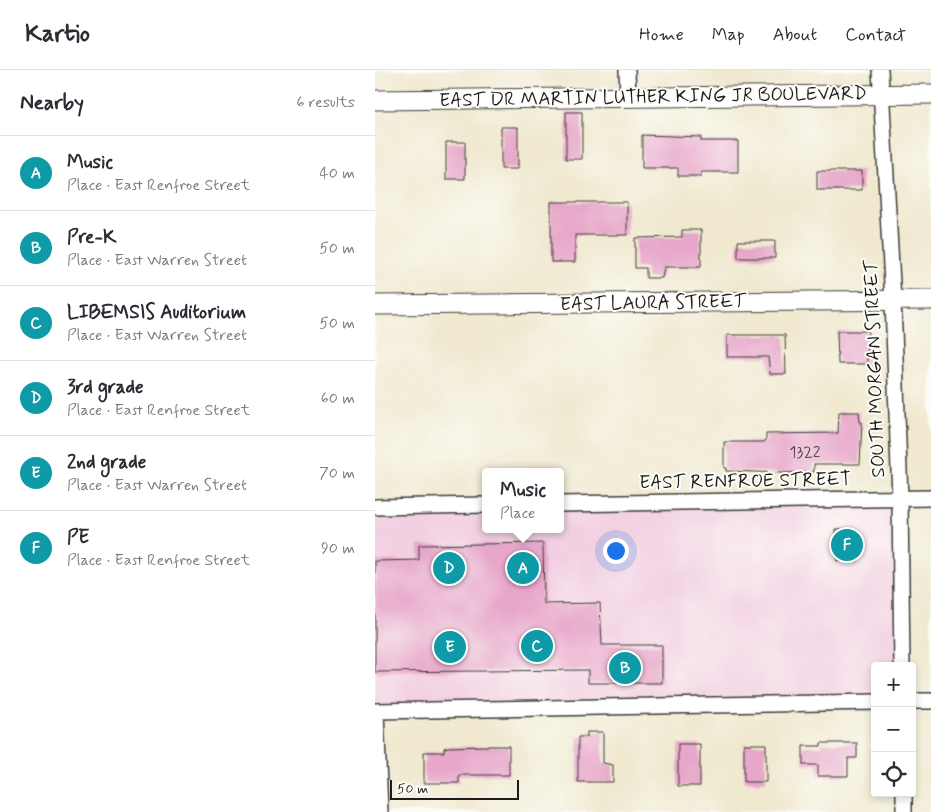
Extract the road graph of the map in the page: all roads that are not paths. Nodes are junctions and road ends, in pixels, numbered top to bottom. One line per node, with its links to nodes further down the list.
1 (627, 70): 5 (street)
2 (880, 70): 3 (street, SOUTH MORGAN STREET)
3 (881, 94): 4 (street, EAST DR MARTIN LUTHER KING JR BOULEVARD); 5 (street, EAST DR MARTIN LUTHER KING JR BOULEVARD); 8 (street, SOUTH MORGAN STREET)
4 (931, 94)
5 (628, 97): 6 (street, EAST DR MARTIN LUTHER KING JR BOULEVARD)
6 (375, 100)
7 (931, 300): 8 (street, EAST LAURA STREET)
8 (893, 301): 9 (street, EAST LAURA STREET); 10 (street, SOUTH MORGAN STREET)
9 (375, 305)
10 (900, 498): 11 (street, EAST RENFROE STREET); 12 (street, EAST RENFROE STREET); 15 (street, SOUTH MORGAN STREET)
11 (931, 498)
12 (564, 504)
13 (482, 505): 14 (street)
14 (375, 507)
15 (902, 662)
16 (916, 701): 17 (street)
17 (931, 701)
18 (871, 702): 19 (street)
19 (375, 711): 21 (street)
20 (904, 797): 22 (street)
21 (380, 812)
22 (904, 812)

